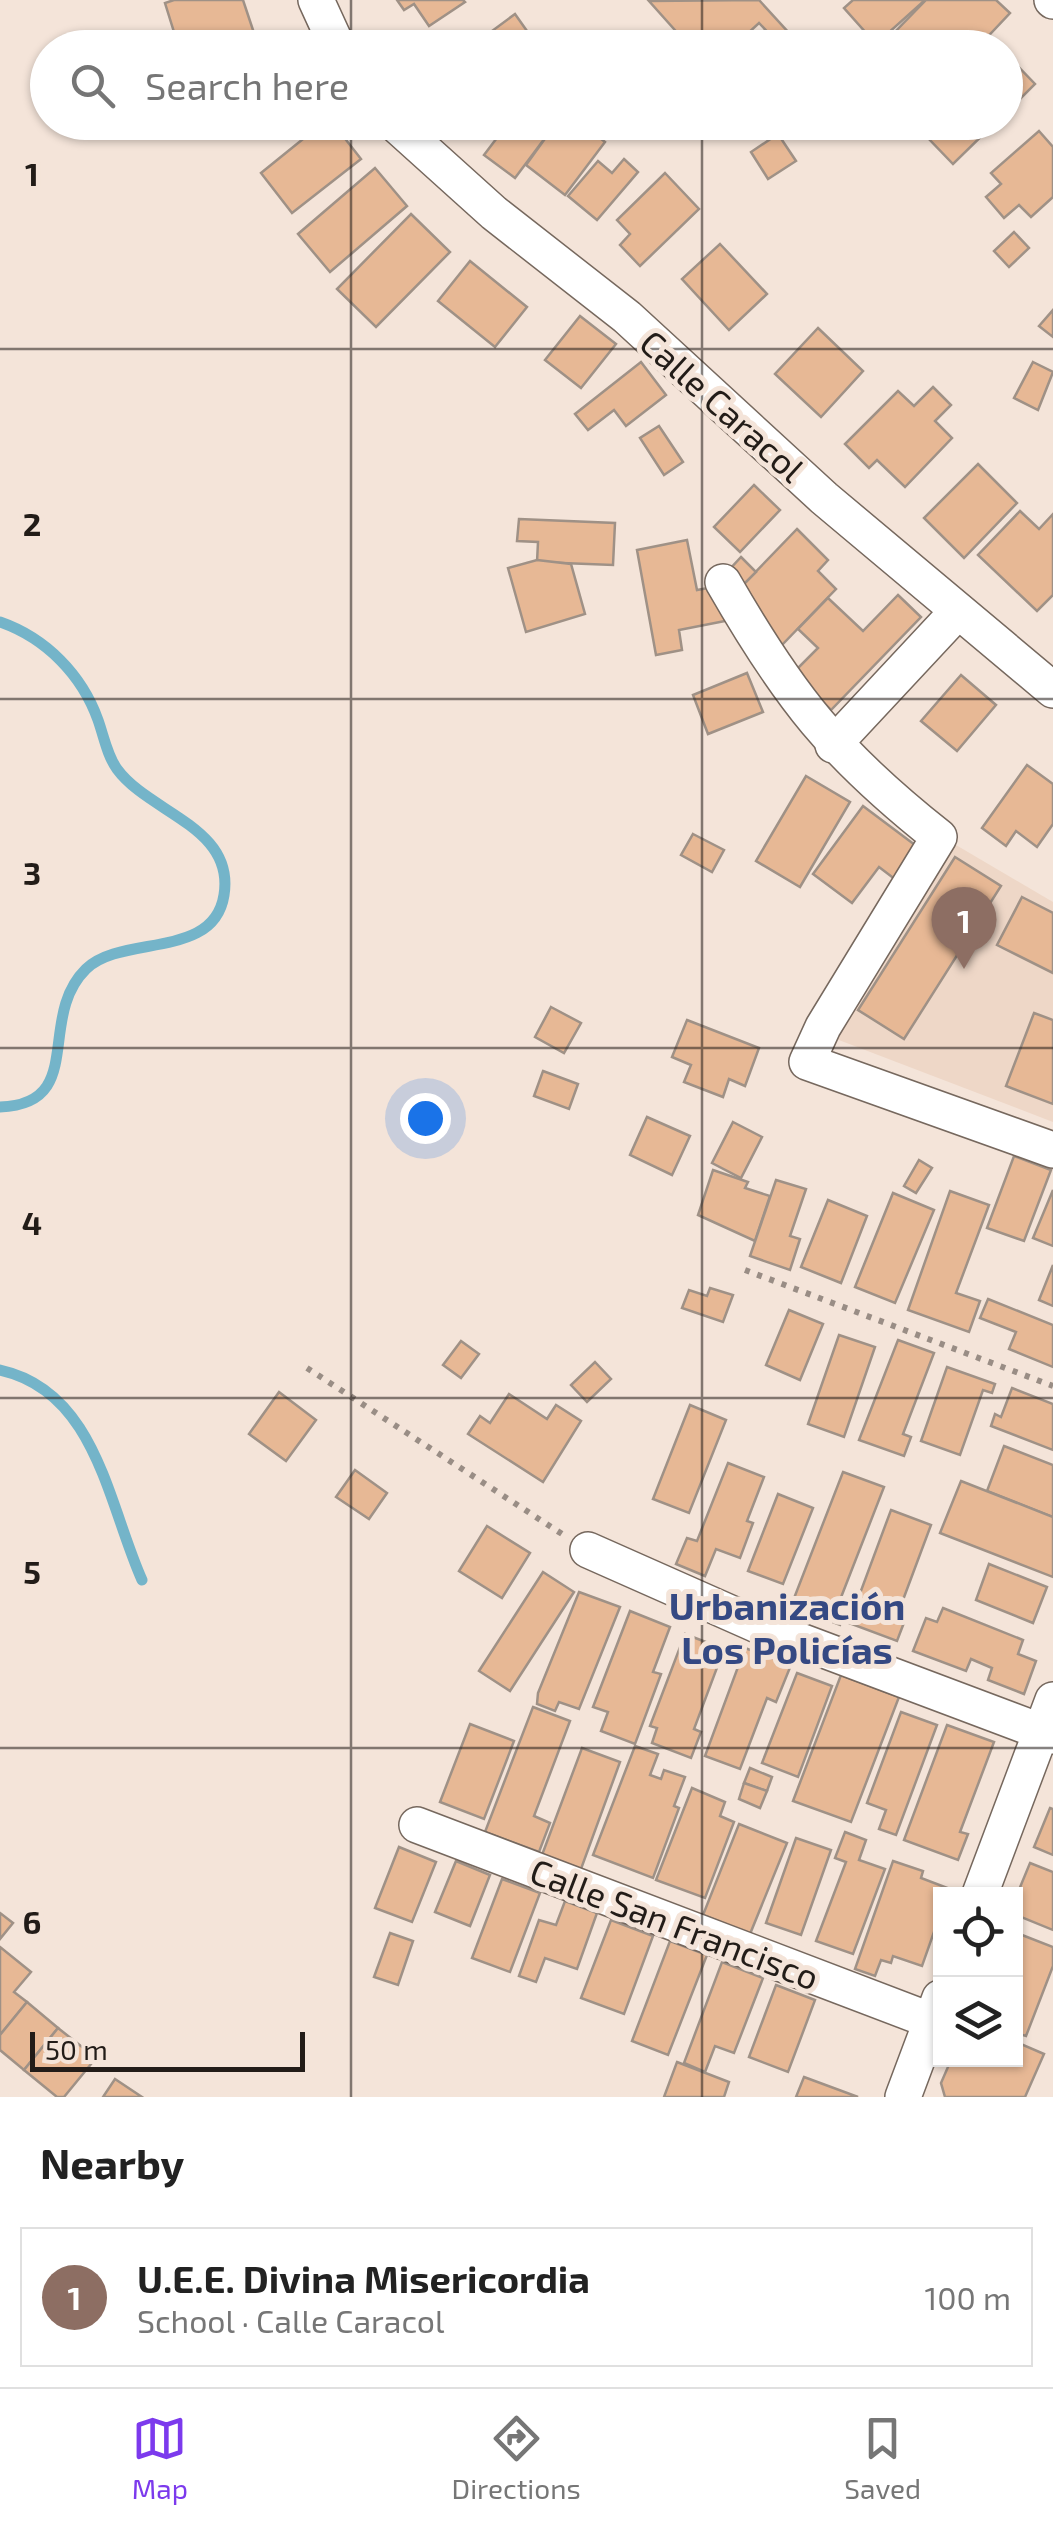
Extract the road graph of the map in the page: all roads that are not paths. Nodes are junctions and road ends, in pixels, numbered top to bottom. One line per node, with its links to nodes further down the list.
1 (316, 0): 2 (street)
2 (330, 30)
3 (413, 140): 5 (street, Calle Caracol)
4 (723, 582): 7 (street)
5 (958, 611): 6 (street, Calle Caracol); 7 (street)
6 (1053, 690)
7 (833, 745): 8 (street)
8 (1053, 1150)
9 (588, 1550): 10 (street)
10 (1049, 1722): 12 (street)
11 (418, 1825): 13 (street, Calle San Francisco)
12 (983, 1887)
13 (933, 2009)
14 (933, 2018): 15 (street)
15 (903, 2097)

